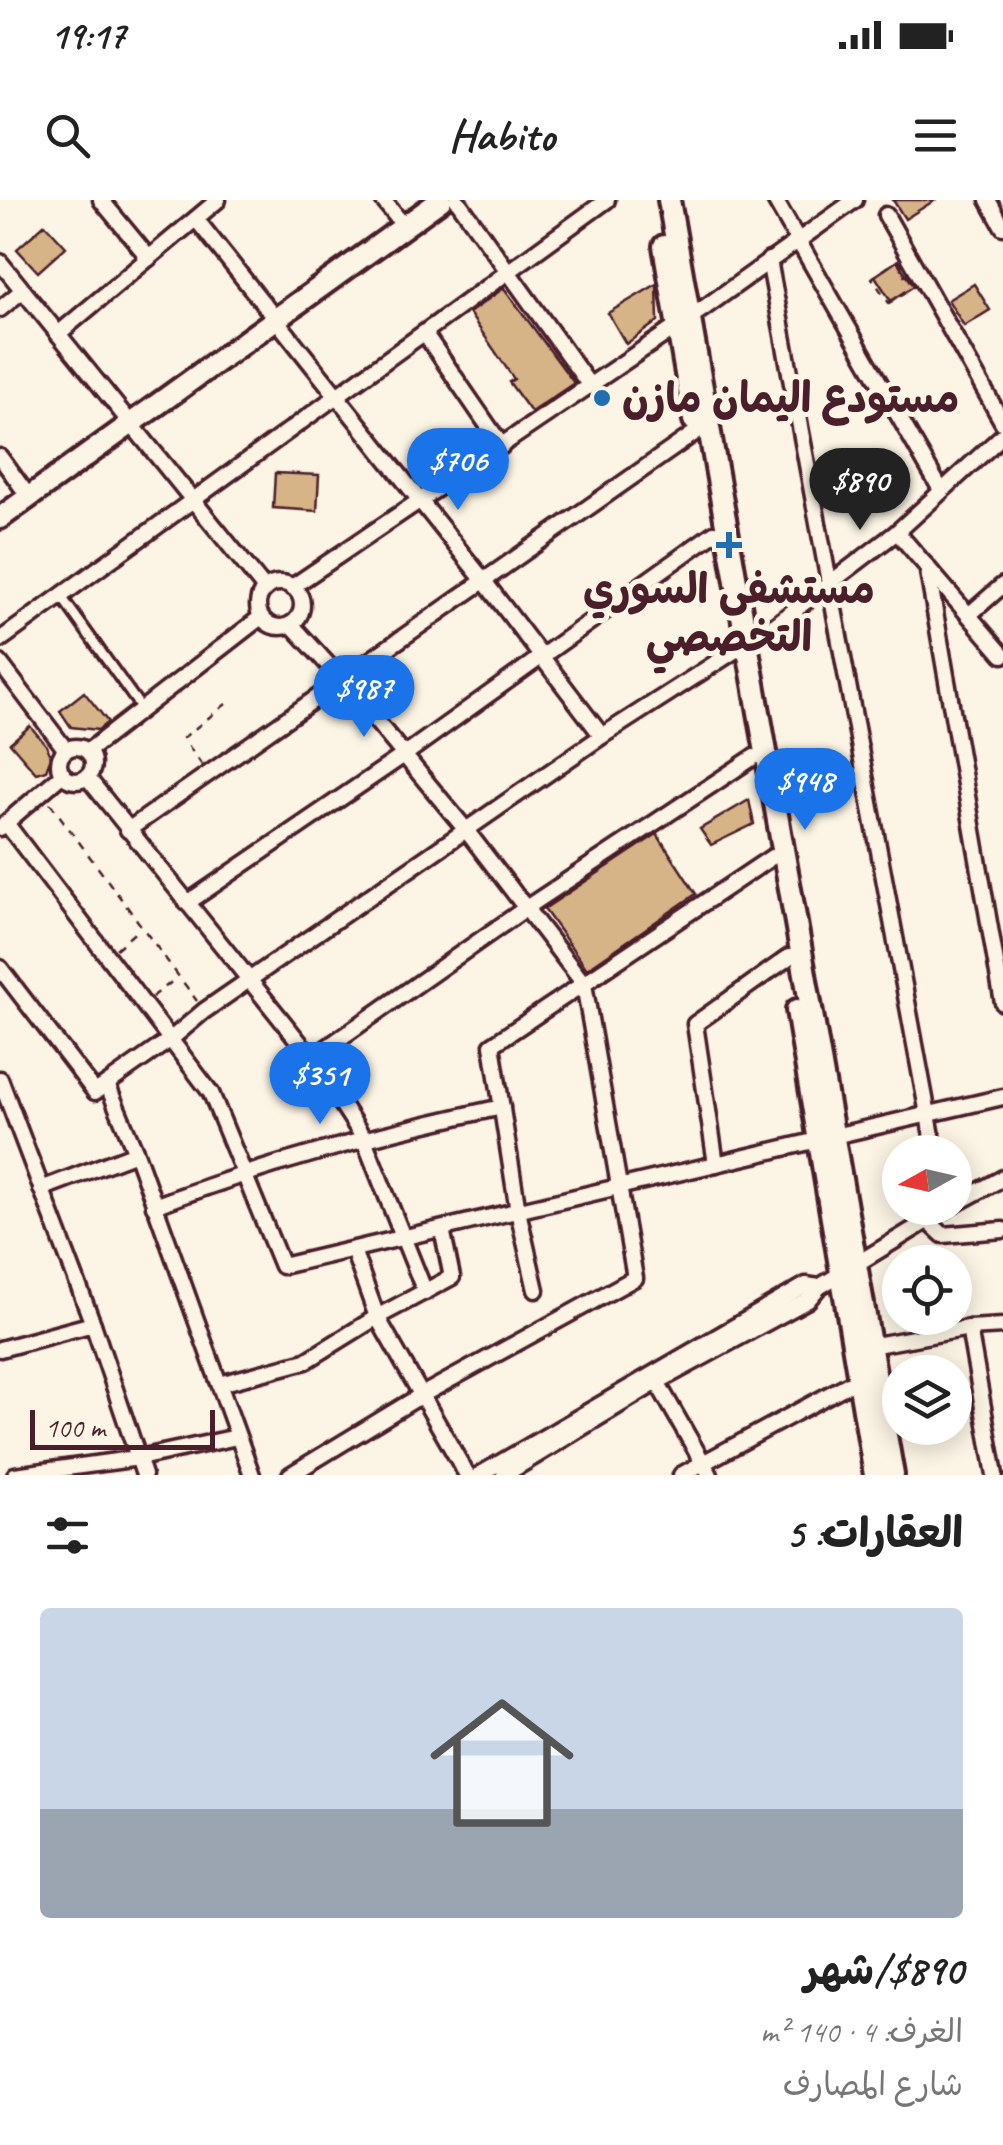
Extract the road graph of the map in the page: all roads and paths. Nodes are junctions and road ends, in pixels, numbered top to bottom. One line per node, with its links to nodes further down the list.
1 (101, 200): 17 (street)
2 (218, 200): 13 (street)
3 (382, 200): 14 (street)
4 (441, 200): 14 (street)
5 (457, 200): 20 (street)
6 (607, 200): 20 (street)
7 (656, 200): 24 (street)
8 (669, 200): 24 (street)
9 (775, 200): 16 (street)
10 (855, 200): 16 (street)
11 (988, 200): 15 (street)
12 (886, 215): 30 (street)
13 (196, 218): 17 (street); 25 (street)
14 (404, 226): 25 (street)
15 (1003, 227)
16 (798, 240): 18 (street); 36 (street)
17 (149, 258): 26 (street)
18 (769, 260): 24 (street); 45 (street)
19 (0, 262): 22 (street)
20 (508, 272): 27 (street); 28 (street)
21 (915, 286): 21 (path)
22 (23, 290): 23 (street); 26 (street)
23 (0, 308)
24 (684, 320): 28 (street); 32 (street); 54 (street)
25 (276, 321): 29 (street); 31 (street)
26 (58, 334): 31 (street)
27 (425, 334): 29 (street); 34 (street)
28 (590, 386): 34 (street)
29 (336, 398): 38 (street); 39 (street)
30 (1003, 423)
31 (132, 424): 37 (street); 38 (street)
32 (696, 432): 42 (street); 44 (street)
33 (1003, 435): 36 (street)
34 (502, 446): 39 (street)
35 (0, 457): 37 (street)
36 (941, 490): 41 (street)
37 (30, 497): 40 (street)
38 (194, 500): 48 (street); 49 (street)
39 (421, 501): 44 (street); 47 (street)
40 (0, 518)
41 (897, 532): 43 (street); 45 (street)
42 (714, 534): 54 (street); 56 (street)
43 (926, 566): 50 (street); 83 (street)
44 (484, 582): 56 (street); 58 (street)
45 (831, 584): 54 (street); 92 (street)
46 (1003, 584): 50 (street)
47 (292, 587): 48 (street); 52 (street)
48 (265, 589): 51 (street)
49 (60, 596): 53 (street); 60 (lane)
50 (970, 614): 55 (street)
51 (262, 617): 52 (street); 60 (street)
52 (291, 624): 58 (street)
53 (0, 640)
54 (739, 648): 61 (street); 65 (street); 95 (street)
55 (1003, 655)
56 (540, 658): 61 (street); 64 (street)
57 (0, 663): 62 (street)
58 (343, 681): 64 (street); 67 (street)
59 (226, 704): 67 (path)
60 (141, 708): 63 (street)
61 (602, 736): 72 (street)
62 (66, 750): 63 (street); 66 (street)
63 (88, 751): 68 (street)
64 (404, 755): 72 (street); 74 (street)
65 (754, 757): 73 (street); 75 (street)
66 (63, 774): 68 (street); 69 (street)
67 (208, 774): 71 (street)
68 (87, 777): 71 (street)
69 (41, 791): 70 (street); 76 (path)
70 (3, 826): 77 (street)
71 (128, 830): 74 (street)
72 (466, 830): 75 (street); 81 (street)
73 (772, 857): 78 (street); 82 (street)
74 (187, 903): 81 (street)
75 (526, 908): 82 (street); 87 (street)
76 (142, 927): 77 (path); 80 (path)
77 (107, 956): 84 (street)
78 (789, 957): 95 (street); 97 (street)
79 (0, 968): 89 (street)
80 (178, 977): 84 (path); 85 (path)
81 (248, 980): 85 (street); 87 (street)
82 (584, 984): 91 (street); 100 (street)
83 (1003, 1002)
84 (144, 1004): 86 (street)
85 (204, 1011): 86 (street)
86 (170, 1039): 89 (street); 98 (street)
87 (312, 1058): 94 (street)
88 (0, 1079): 101 (street)
89 (107, 1084): 96 (street)
90 (1003, 1097): 92 (street)
91 (502, 1106): 94 (street); 104 (street)
92 (928, 1114): 93 (street); 95 (street)
93 (931, 1135)
94 (363, 1137): 98 (street); 109 (street)
95 (826, 1138): 97 (street); 111 (street)
96 (136, 1152): 101 (street); 103 (street)
97 (716, 1164): 100 (street)
98 (245, 1172): 103 (street); 110 (street)
99 (1003, 1178): 102 (street)
100 (618, 1188): 104 (street); 126 (street)
101 (41, 1190): 116 (street)
102 (972, 1194)
103 (154, 1206): 125 (street)
104 (518, 1211): 107 (street); 113 (street)
105 (924, 1225): 111 (street)
106 (932, 1225): 108 (street)
107 (442, 1229): 109 (street); 114 (street)
108 (1003, 1230)
109 (406, 1237): 110 (street); 114 (street)
110 (353, 1250): 115 (street)
111 (848, 1270): 112 (street); 121 (street); 123 (street)
112 (819, 1287): 124 (street); 135 (street)
113 (536, 1290)
114 (425, 1292): 115 (street)
115 (377, 1318): 125 (street); 126 (street)
116 (94, 1324): 122 (street); 128 (street)
117 (1003, 1326): 118 (street)
118 (972, 1328)
119 (930, 1335): 121 (street)
120 (969, 1335): 140 (street)
121 (870, 1346): 139 (street)
122 (0, 1350)
123 (860, 1378): 129 (street); 138 (street)
124 (657, 1382): 129 (street); 136 (street)
125 (220, 1384): 127 (street)
126 (420, 1396): 133 (street); 134 (street)
127 (237, 1437): 128 (street); 132 (street)
128 (139, 1458): 130 (street); 131 (street)
129 (706, 1468): 137 (street)
130 (15, 1475)
131 (144, 1475)
132 (252, 1475)
133 (290, 1475)
134 (467, 1475)
135 (479, 1475)
136 (504, 1475)
137 (681, 1475)
138 (875, 1475)
139 (893, 1475)
140 (995, 1475)

